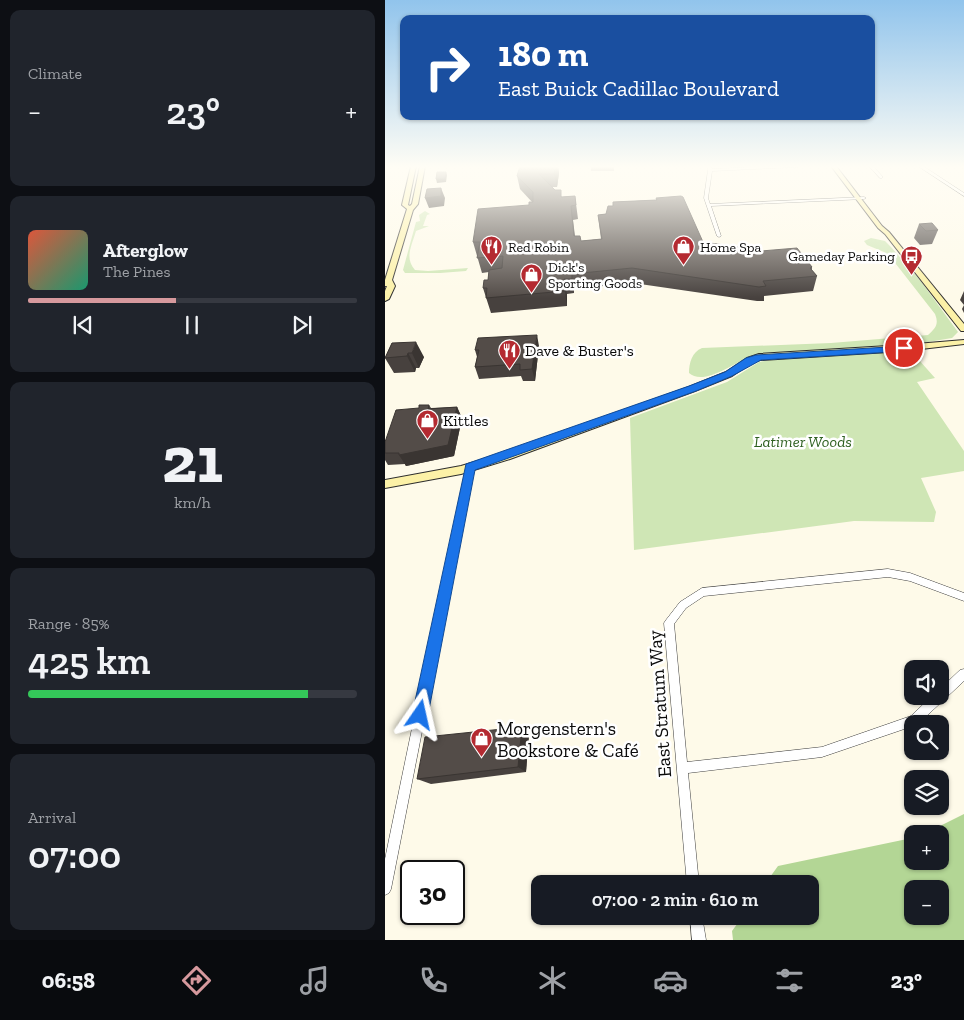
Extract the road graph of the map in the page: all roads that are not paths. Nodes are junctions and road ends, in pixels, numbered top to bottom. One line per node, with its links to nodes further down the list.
1 (410, 209): 7 (street)
2 (710, 210): 6 (street)
3 (867, 210): 5 (street)
4 (873, 210): 5 (street)
5 (887, 233): 9 (street)
6 (719, 236)
7 (386, 281): 8 (street)
8 (385, 299)
9 (964, 329)
10 (964, 342): 11 (street)
11 (470, 467): 12 (street); 19 (street)
12 (385, 484)
13 (964, 597): 17 (street, East Stratum Way)
14 (964, 674): 15 (street)
15 (949, 688)
16 (930, 705): 17 (street)
17 (682, 768): 18 (street, East Stratum Way)
18 (692, 875)
19 (385, 889)
20 (697, 925): 21 (street)
21 (699, 940)

